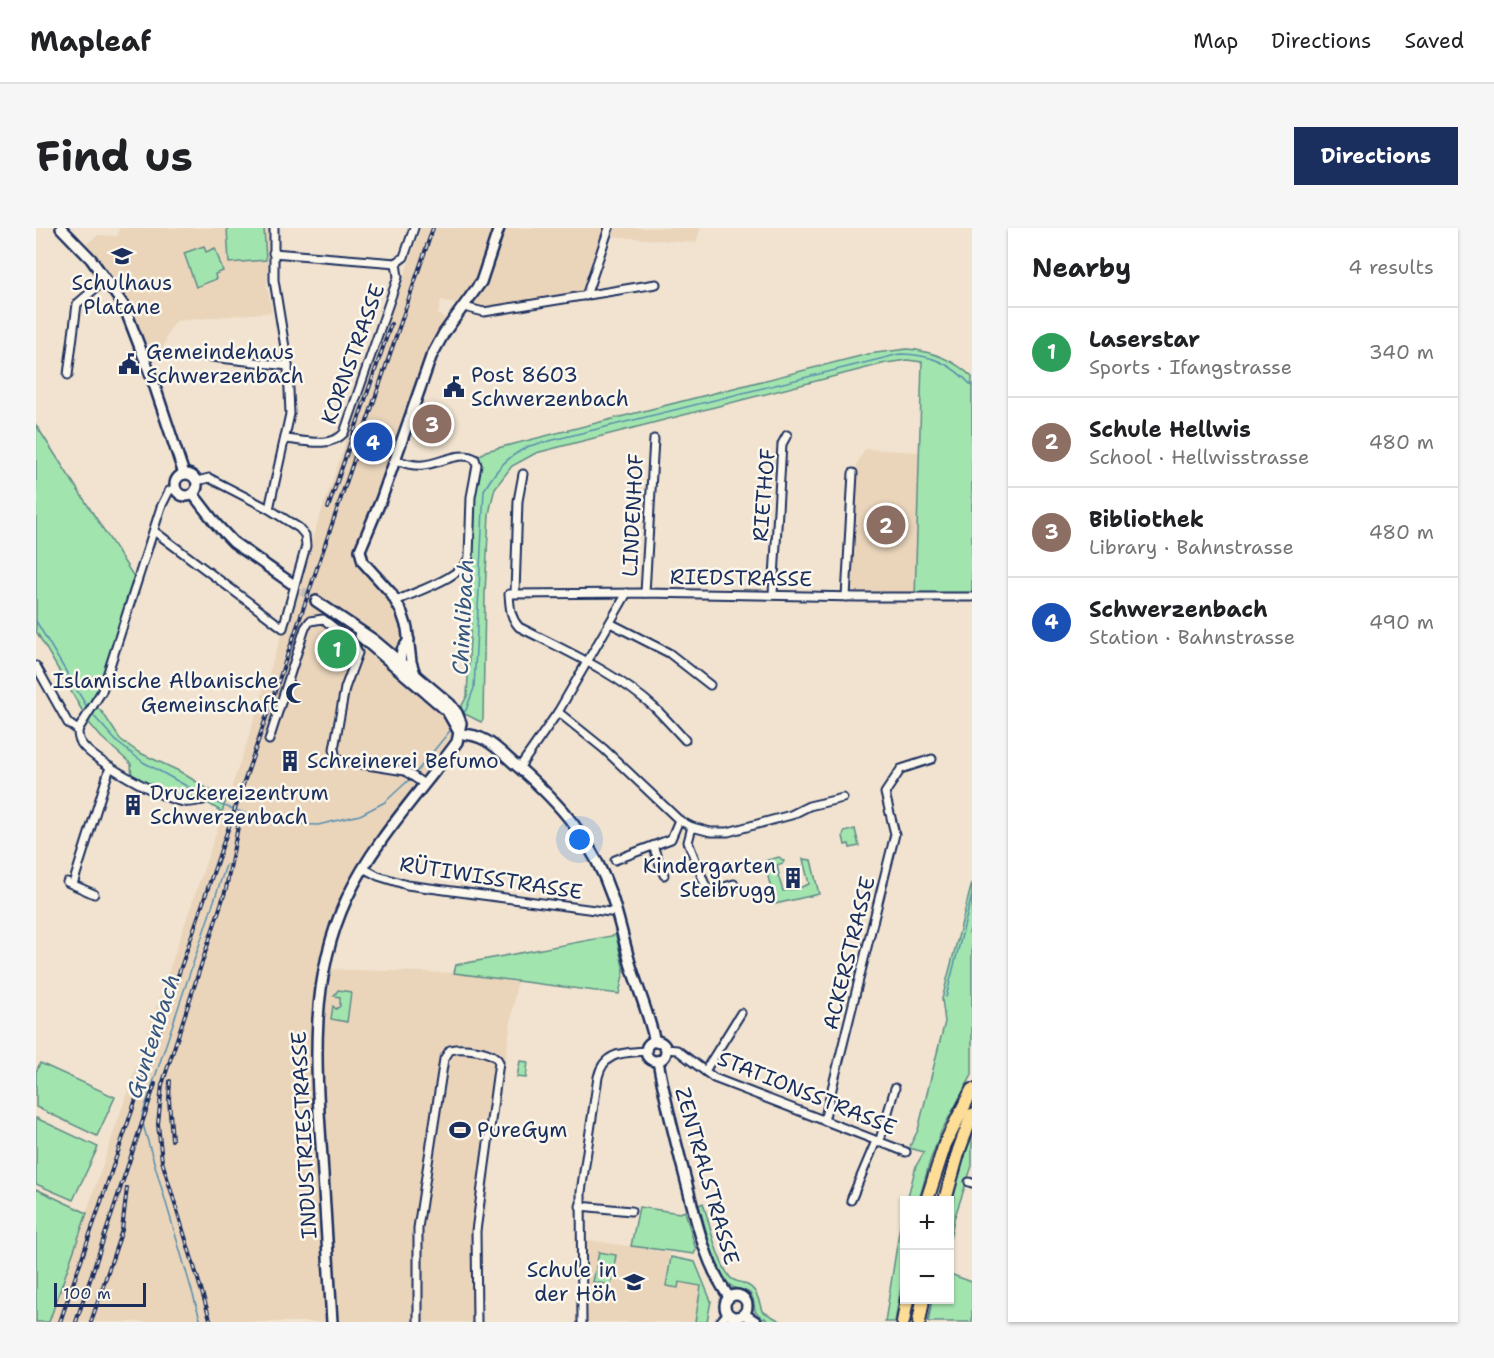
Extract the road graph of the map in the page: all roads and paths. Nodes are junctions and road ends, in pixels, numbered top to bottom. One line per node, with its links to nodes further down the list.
1 (61, 228): 8 (main road)
2 (274, 228): 6 (street)
3 (414, 228): 7 (street)
4 (499, 228): 11 (main road)
5 (609, 228): 10 (street)
6 (273, 253): 7 (street); 13 (street)
7 (396, 263): 17 (street, KORNSTRASSE)
8 (106, 279): 14 (street); 20 (main road)
9 (657, 284): 10 (street)
10 (586, 296): 11 (street)
11 (464, 308): 18 (main road)
12 (194, 355): 13 (street)
13 (288, 366): 17 (street)
14 (68, 375)
15 (787, 435): 31 (street, RIETHOF)
16 (654, 439): 30 (street, LINDENHOF)
17 (286, 440): 25 (street)
18 (395, 460): 35 (main road); 35 (street)
19 (853, 472): 32 (street)
20 (184, 474): 22 (main road); 23 (main road)
21 (523, 474): 28 (street)
22 (197, 481): 24 (main road); 25 (street)
23 (176, 488): 24 (main road); 26 (street)
24 (193, 494): 27 (main road)
25 (269, 509): 26 (street)
26 (154, 531): 47 (street)
27 (291, 583)
28 (512, 593): 29 (street, RIEDSTRASSE); 40 (street)
29 (627, 593): 30 (street, RIEDSTRASSE); 37 (street)
30 (645, 593): 31 (street, RIEDSTRASSE)
31 (773, 594): 32 (street, RIEDSTRASSE)
32 (846, 597): 33 (street, RIEDSTRASSE)
33 (972, 597)
34 (316, 601): 36 (main road)
35 (396, 601): 39 (main road)
36 (345, 621): 38 (main road); 41 (main road)
37 (610, 623): 40 (street); 44 (street)
38 (385, 649): 39 (main road); 41 (main road)
39 (406, 651): 41 (main road); 43 (main road)
40 (586, 661): 45 (street); 49 (street)
41 (396, 665): 43 (main road); 46 (main road)
42 (36, 666): 47 (street)
43 (415, 674): 46 (main road)
44 (710, 685)
45 (558, 712): 52 (street); 56 (street)
46 (457, 724): 52 (main road); 53 (main road, INDUSTRIESTRASSE)
47 (78, 730): 51 (street)
48 (269, 740): 53 (street)
49 (685, 740)
50 (932, 759): 74 (street, ACKERSTRASSE)
51 (110, 767): 55 (street); 63 (street)
52 (519, 768): 64 (main road)
53 (421, 782): 60 (main road, INDUSTRIESTRASSE)
54 (843, 798): 57 (street)
55 (202, 800)
56 (679, 820): 57 (street); 58 (street)
57 (692, 828): 62 (street)
58 (653, 846): 59 (street); 61 (street)
59 (615, 860)
60 (363, 868): 64 (street, RÜTIWISSTRASSE); 87 (main road, INDUSTRIESTRASSE)
61 (664, 875)
62 (734, 884)
63 (94, 894)
64 (616, 911): 66 (main road)
65 (741, 1013): 70 (street)
66 (655, 1042): 67 (main road); 68 (main road)
67 (666, 1049): 69 (main road); 70 (street, STATIONSSTRASSE)
68 (646, 1051): 69 (main road); 80 (street)
69 (658, 1061): 82 (main road, ZENTRALSTRASSE)
70 (705, 1071): 74 (street, STATIONSSTRASSE)
71 (895, 1088): 75 (street)
72 (972, 1090): 77 (highway)
73 (972, 1115): 78 (highway)
74 (824, 1121): 75 (street, STATIONSSTRASSE)
75 (877, 1142): 76 (street, STATIONSSTRASSE); 79 (street)
76 (906, 1152)
77 (928, 1196)
78 (946, 1196)
79 (851, 1200)
80 (580, 1206): 81 (street); 90 (street)
81 (631, 1211)
82 (729, 1298): 85 (main road); 86 (main road)
83 (906, 1304): 93 (highway)
84 (922, 1304): 94 (highway)
85 (728, 1313): 86 (main road); 91 (street)
86 (744, 1314): 92 (main road)
87 (332, 1322)
88 (418, 1322): 89 (street)
89 (477, 1322)
90 (582, 1322)
91 (720, 1322)
92 (756, 1322)
93 (903, 1322)
94 (919, 1322)

